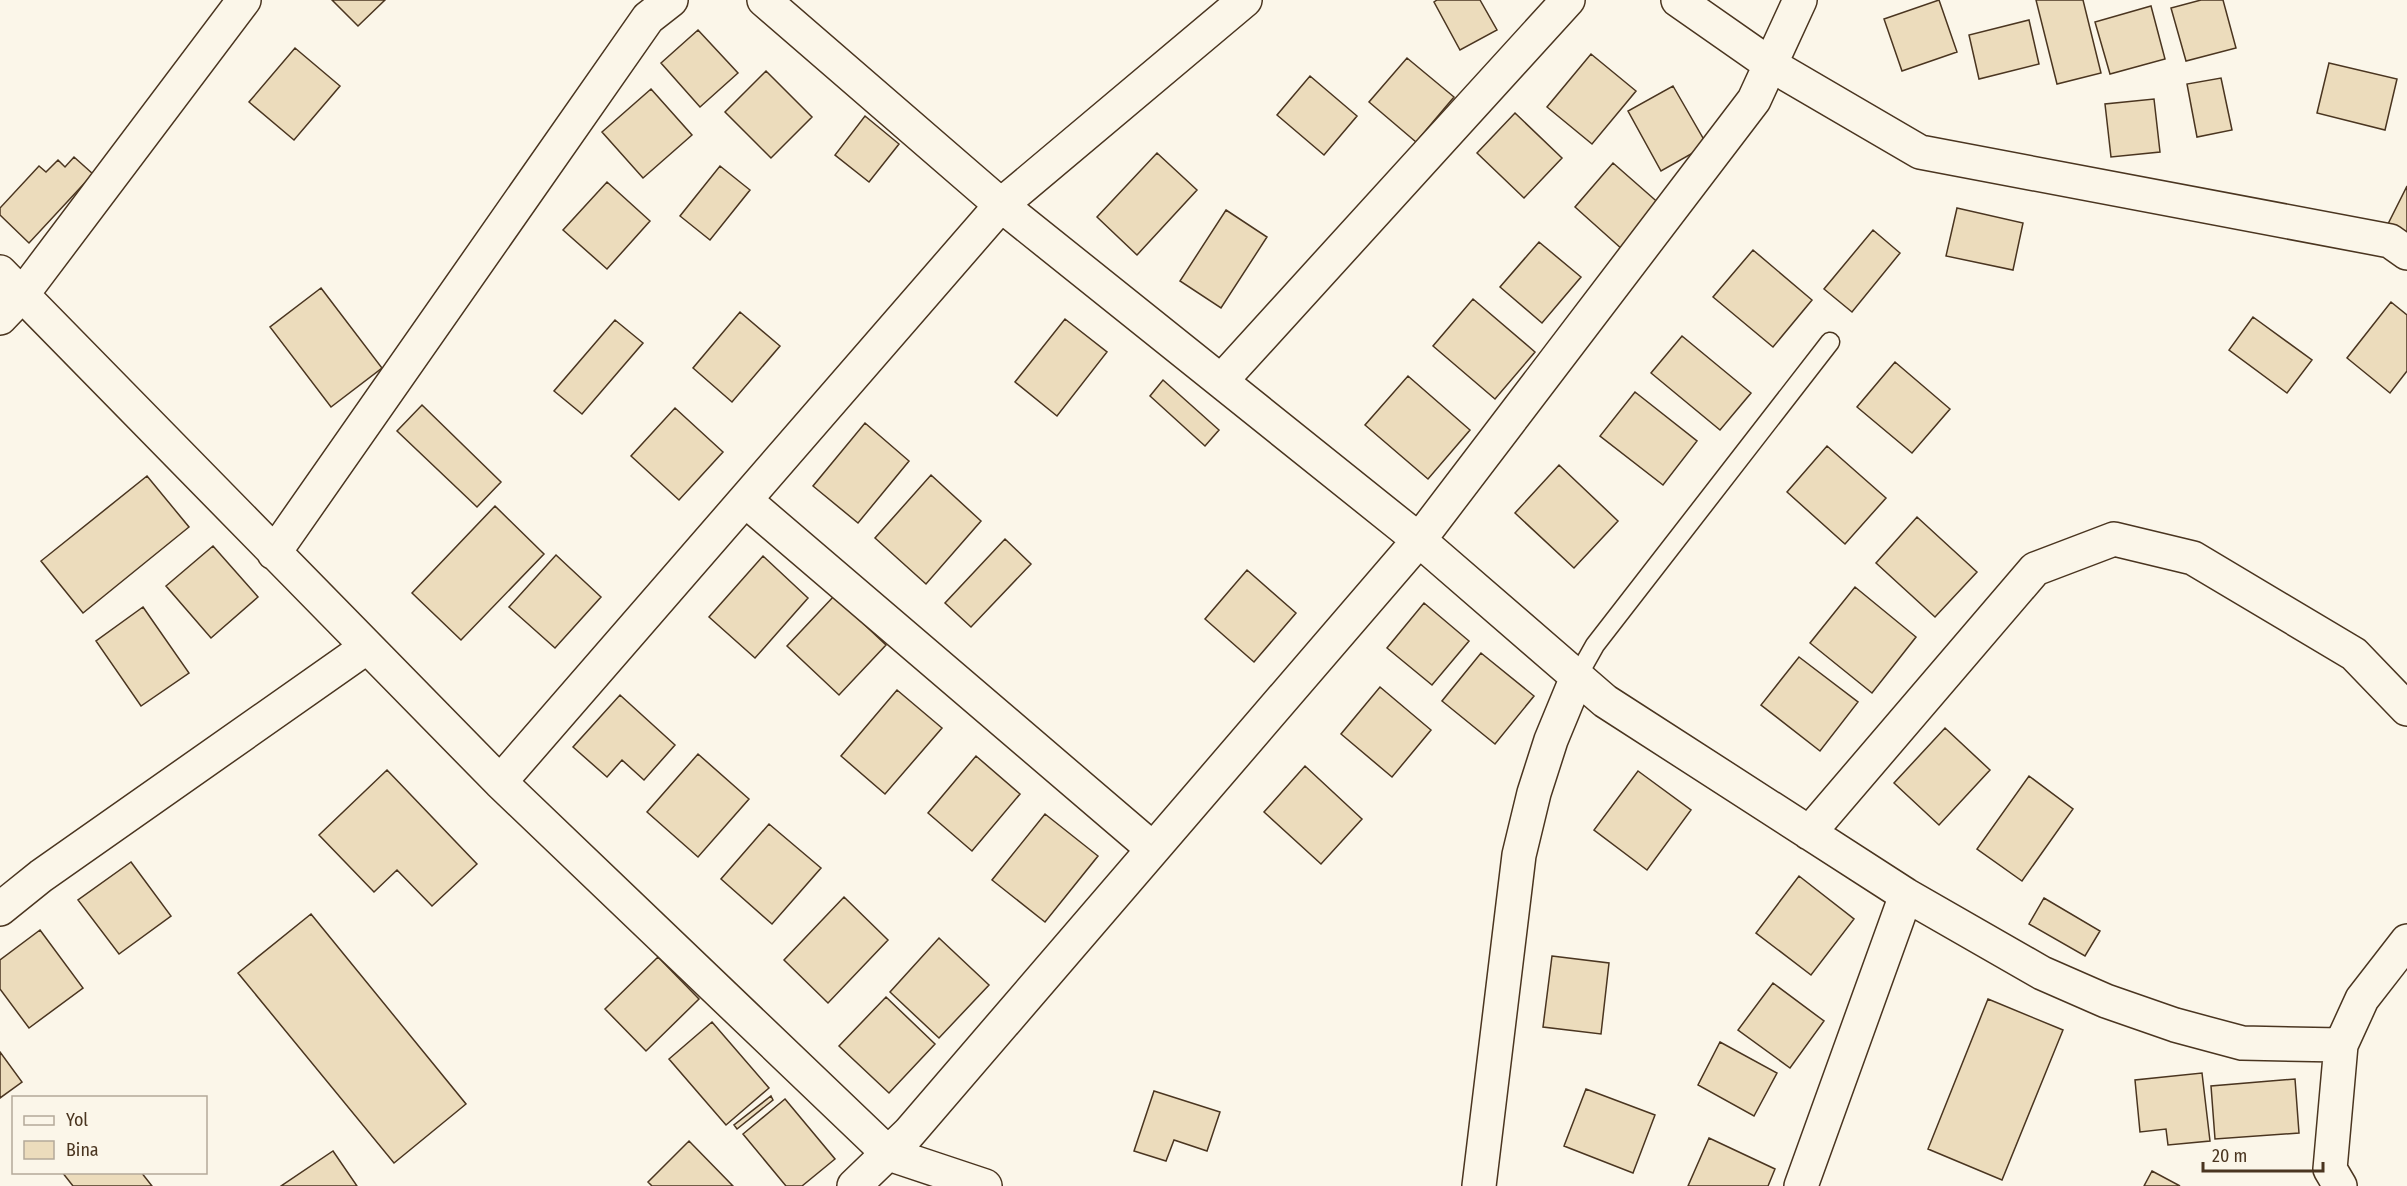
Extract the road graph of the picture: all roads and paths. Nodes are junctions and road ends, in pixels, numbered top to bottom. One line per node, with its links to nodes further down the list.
1 (244, 0): 11 (street)
2 (671, 0): 16 (street)
3 (764, 0): 9 (street)
4 (1245, 0): 9 (street)
5 (1568, 0): 13 (street)
6 (1678, 0): 8 (street)
7 (1800, 0): 8 (street)
8 (1771, 65): 10 (street); 15 (street)
9 (1001, 205): 13 (street); 14 (street)
10 (2407, 253)
11 (7, 295): 16 (street)
12 (1830, 342): 18 (lane)
13 (1221, 381): 15 (street)
14 (745, 500): 20 (street); 22 (street)
15 (1419, 540): 18 (street); 22 (street)
16 (274, 553): 17 (street)
17 (367, 647): 20 (street); 24 (street)
18 (1577, 677): 21 (street); 33 (street)
19 (2407, 709): 21 (street)
20 (500, 782): 29 (street)
21 (1809, 833): 23 (street)
22 (1154, 849): 29 (street)
23 (1906, 895): 28 (street); 34 (street)
24 (0, 909)
25 (2407, 941): 27 (street)
26 (2407, 979): 27 (street)
27 (2362, 999): 28 (street)
28 (2341, 1046): 30 (street)
29 (888, 1154): 31 (street); 32 (street)
30 (2327, 1180)
31 (854, 1186)
32 (985, 1186)
33 (1479, 1186)
34 (1801, 1186)

